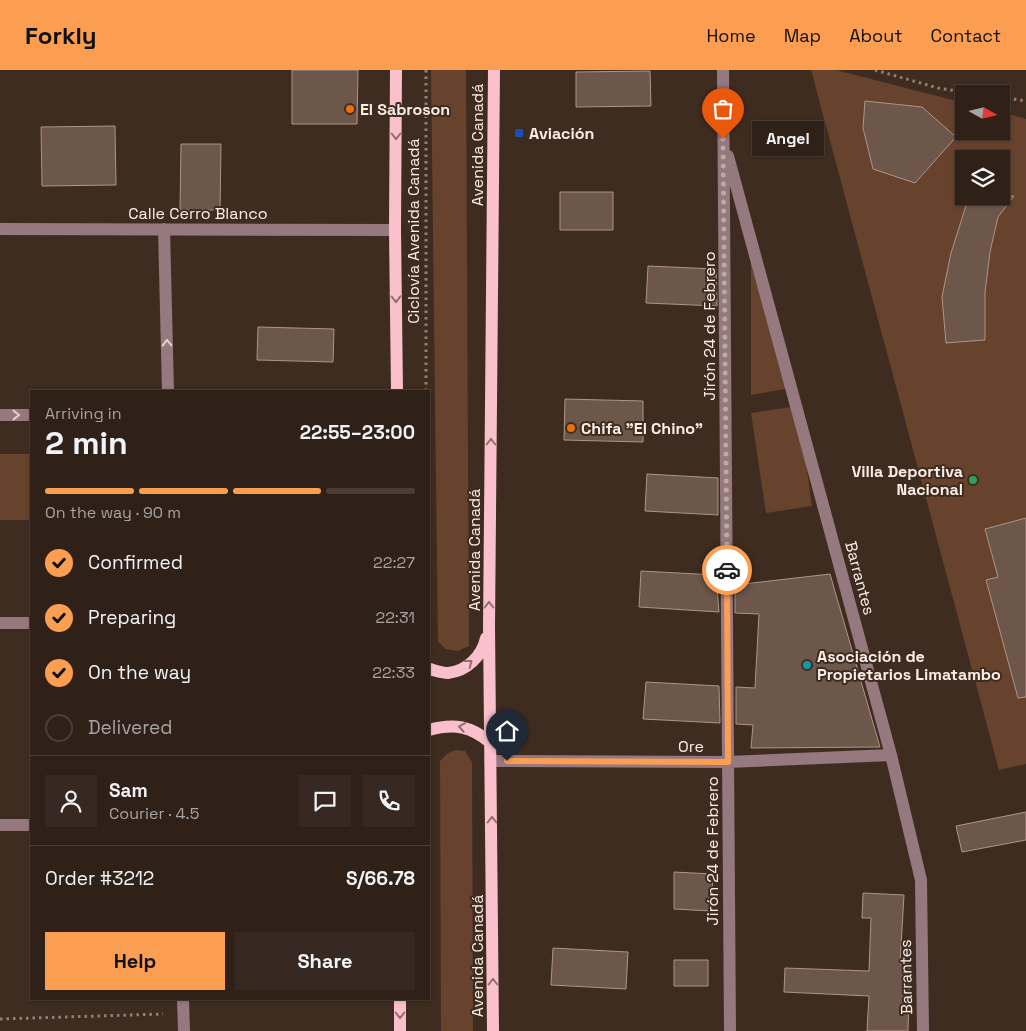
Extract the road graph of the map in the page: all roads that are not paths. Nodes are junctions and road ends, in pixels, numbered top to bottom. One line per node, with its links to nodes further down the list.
1 (396, 70): 7 (main road, one-way to 7)
2 (494, 70): 14 (main road, Avenida Canadá, one-way to 2)
3 (724, 70): 4 (street, Jirón 24 de Febrero)
4 (723, 139): 18 (street, Barrantes); 20 (street, Jirón 24 de Febrero)
5 (0, 229): 6 (street, Calle Cerro Blanco)
6 (164, 229): 7 (street, Calle Cerro Blanco); 8 (street, one-way to 6)
7 (395, 230): 9 (main road, one-way to 9)
8 (168, 390)
9 (397, 390)
10 (0, 415): 11 (street, one-way to 11)
11 (30, 415)
12 (0, 623): 13 (street)
13 (30, 623)
14 (489, 627): 15 (main road, one-way to 14); 17 (main road, Avenida Canadá)
15 (430, 669)
16 (430, 730): 17 (main road, one-way to 16)
17 (491, 743): 19 (main road, Avenida Canadá)
18 (891, 755): 20 (street, Ore); 29 (street, Barrantes)
19 (491, 761): 20 (street, Ore); 27 (main road, Avenida Canadá, one-way to 19)
20 (728, 762): 28 (street, Jirón 24 de Febrero)
21 (0, 825): 22 (street)
22 (30, 825)
23 (183, 1000): 25 (street)
24 (400, 1000): 26 (main road, one-way to 26)
25 (184, 1031)
26 (400, 1031)
27 (493, 1031)
28 (730, 1031)
29 (923, 1031)

